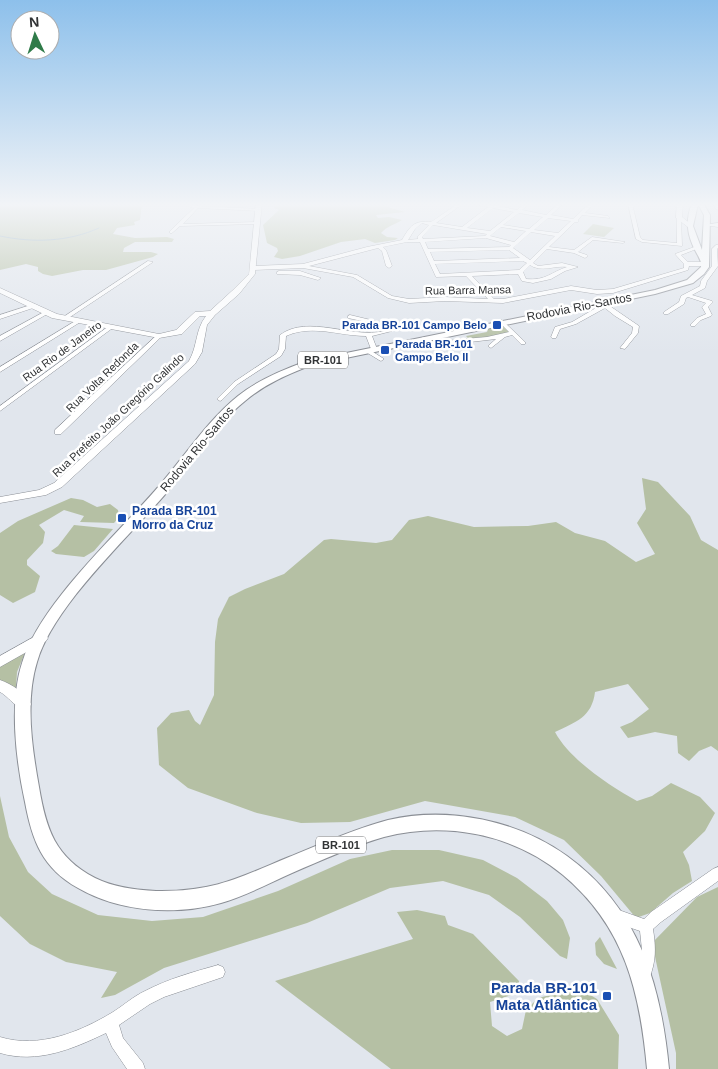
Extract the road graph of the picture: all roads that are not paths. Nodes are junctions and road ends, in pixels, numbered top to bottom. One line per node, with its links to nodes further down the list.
1 (255, 253): 18 (main road)
2 (353, 253): 15 (street)
3 (385, 253): 16 (street)
4 (428, 253): 13 (street)
5 (518, 253): 10 (street)
6 (541, 253): 14 (street)
7 (577, 253): 9 (street)
8 (681, 253): 17 (street)
9 (585, 256)
10 (523, 259): 13 (street); 14 (street)
11 (150, 262): 35 (street)
12 (708, 262): 17 (street); 17 (street, Rua Barra Mansa); 25 (street); 28 (highway, Rodovia Rio-Santos / BR-101)
13 (432, 263): 20 (street)
14 (530, 263): 19 (street); 19 (street)
15 (303, 266): 18 (street, Rua Barra Mansa); 27 (street, Rua Barra Mansa)
16 (389, 266)
17 (686, 266): 27 (street, Rua Barra Mansa)
18 (253, 271): 21 (street); 31 (main road, Rua Prefeito João Gregório Galindo)
19 (520, 272): 20 (street)
20 (468, 275): 27 (street)
21 (318, 278)
22 (0, 290): 23 (main road)
23 (10, 294): 24 (street); 29 (main road)
24 (0, 296)
25 (686, 296): 26 (street); 32 (street)
26 (708, 300): 38 (street)
27 (493, 301)
28 (604, 304): 37 (highway, Rodovia Rio-Santos / BR-101); 43 (street); 48 (street)
29 (34, 306): 30 (main road); 33 (street)
30 (46, 313): 35 (main road); 44 (street)
31 (212, 313): 42 (main road); 55 (main road, Rua Prefeito João Gregório Galindo)
32 (666, 313)
33 (0, 317)
34 (350, 317): 41 (street)
35 (65, 318): 36 (main road)
36 (79, 321): 39 (main road); 51 (street)
37 (502, 322): 40 (street); 49 (highway, Rodovia Rio-Santos / BR-101)
38 (693, 325)
39 (111, 327): 42 (main road); 53 (street, Rua Rio de Janeiro)
40 (514, 334): 45 (street); 46 (street); 47 (street)
41 (369, 335): 49 (street); 52 (street)
42 (159, 336): 54 (street, Rua Volta Redonda)
43 (554, 337)
44 (0, 339)
45 (453, 342)
46 (523, 343)
47 (491, 346)
48 (623, 348)
49 (371, 350): 50 (street); 56 (highway, Rodovia Rio-Santos / BR-101)
50 (380, 359)
51 (0, 370)
52 (220, 400)
53 (0, 409)
54 (58, 432)
55 (0, 500)
56 (41, 638): 57 (main road); 59 (highway, Rodovia Rio-Santos / BR-101)
57 (0, 662)
58 (0, 685): 59 (main road)
59 (24, 704): 61 (highway, Rodovia Rio-Santos / BR-101)
60 (718, 873): 62 (street)
61 (613, 915): 62 (street); 64 (highway, Rodovia Rio-Santos / BR-101)
62 (646, 927): 64 (street)
63 (218, 972): 65 (street)
64 (643, 978): 68 (highway, Rodovia Rio-Santos / BR-101)
65 (110, 1021): 66 (street); 67 (street)
66 (0, 1045)
67 (137, 1069)
68 (658, 1069)

